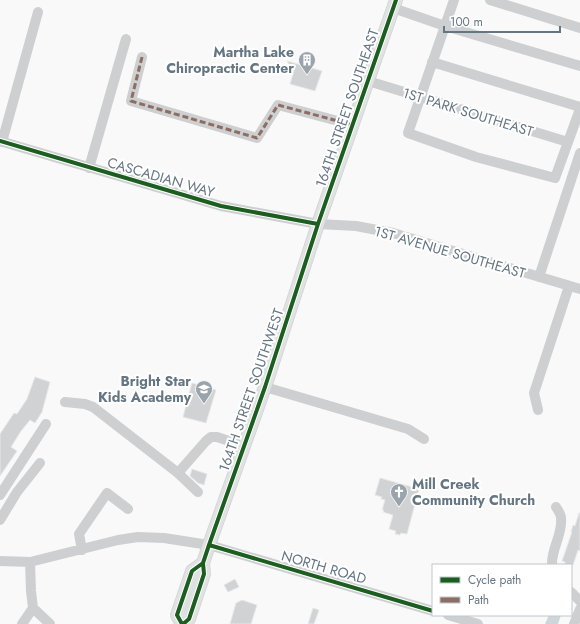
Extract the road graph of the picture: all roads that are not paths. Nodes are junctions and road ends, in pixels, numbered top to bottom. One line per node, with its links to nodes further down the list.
1 (454, 0): 5 (street)
2 (490, 0): 6 (street)
3 (395, 4): 5 (street); 11 (main road, 164TH STREET SOUTHEAST)
4 (38, 12): 15 (street)
5 (445, 26): 9 (street); 10 (street)
6 (580, 28)
7 (126, 39): 18 (street)
8 (142, 56): 14 (street)
9 (432, 62): 12 (street); 13 (street)
10 (580, 66)
11 (368, 81): 12 (street, 1ST PARK SOUTHEAST); 14 (main road, 164TH STREET SOUTHEAST)
12 (420, 98): 16 (street, 1ST PARK SOUTHEAST); 16 (street)
13 (580, 108): 16 (street)
14 (353, 125): 19 (main road, 164TH STREET SOUTHEAST)
15 (1, 142): 18 (street, CASCADIAN WAY)
16 (568, 142)
17 (580, 153): 20 (street)
18 (89, 168): 19 (street, CASCADIAN WAY)
19 (318, 224): 20 (street, 1ST AVENUE SOUTHEAST); 23 (main road, 164TH STREET SOUTHWEST)
20 (539, 277): 21 (street, 1ST AVENUE SOUTHEAST)
21 (569, 286): 22 (street, 1ST AVENUE SOUTHEAST); 25 (street)
22 (580, 289)
23 (265, 388): 27 (street); 28 (main road, 164TH STREET SOUTHWEST)
24 (65, 402): 30 (street)
25 (538, 410)
26 (46, 424): 32 (street)
27 (424, 439)
28 (244, 446): 30 (street); 36 (main road, 164TH STREET SOUTHWEST)
29 (40, 463): 35 (street)
30 (178, 473): 31 (street)
31 (198, 492)
32 (0, 495)
33 (556, 507): 40 (street)
34 (128, 509): 37 (street)
35 (0, 520)
36 (209, 545): 37 (street, NORTH ROAD); 45 (street, NORTH ROAD); 49 (main road, 164TH STREET SOUTHWEST)
37 (82, 550): 39 (street, NORTH ROAD)
38 (0, 561): 39 (street, NORTH ROAD)
39 (30, 562): 43 (street)
40 (552, 564)
41 (572, 593): 42 (street)
42 (580, 601)
43 (33, 608): 47 (street); 48 (street)
44 (580, 609): 51 (street)
45 (432, 611)
46 (451, 616): 50 (street)
47 (22, 624)
48 (50, 624)
49 (182, 624)
50 (478, 624)
51 (574, 624)

